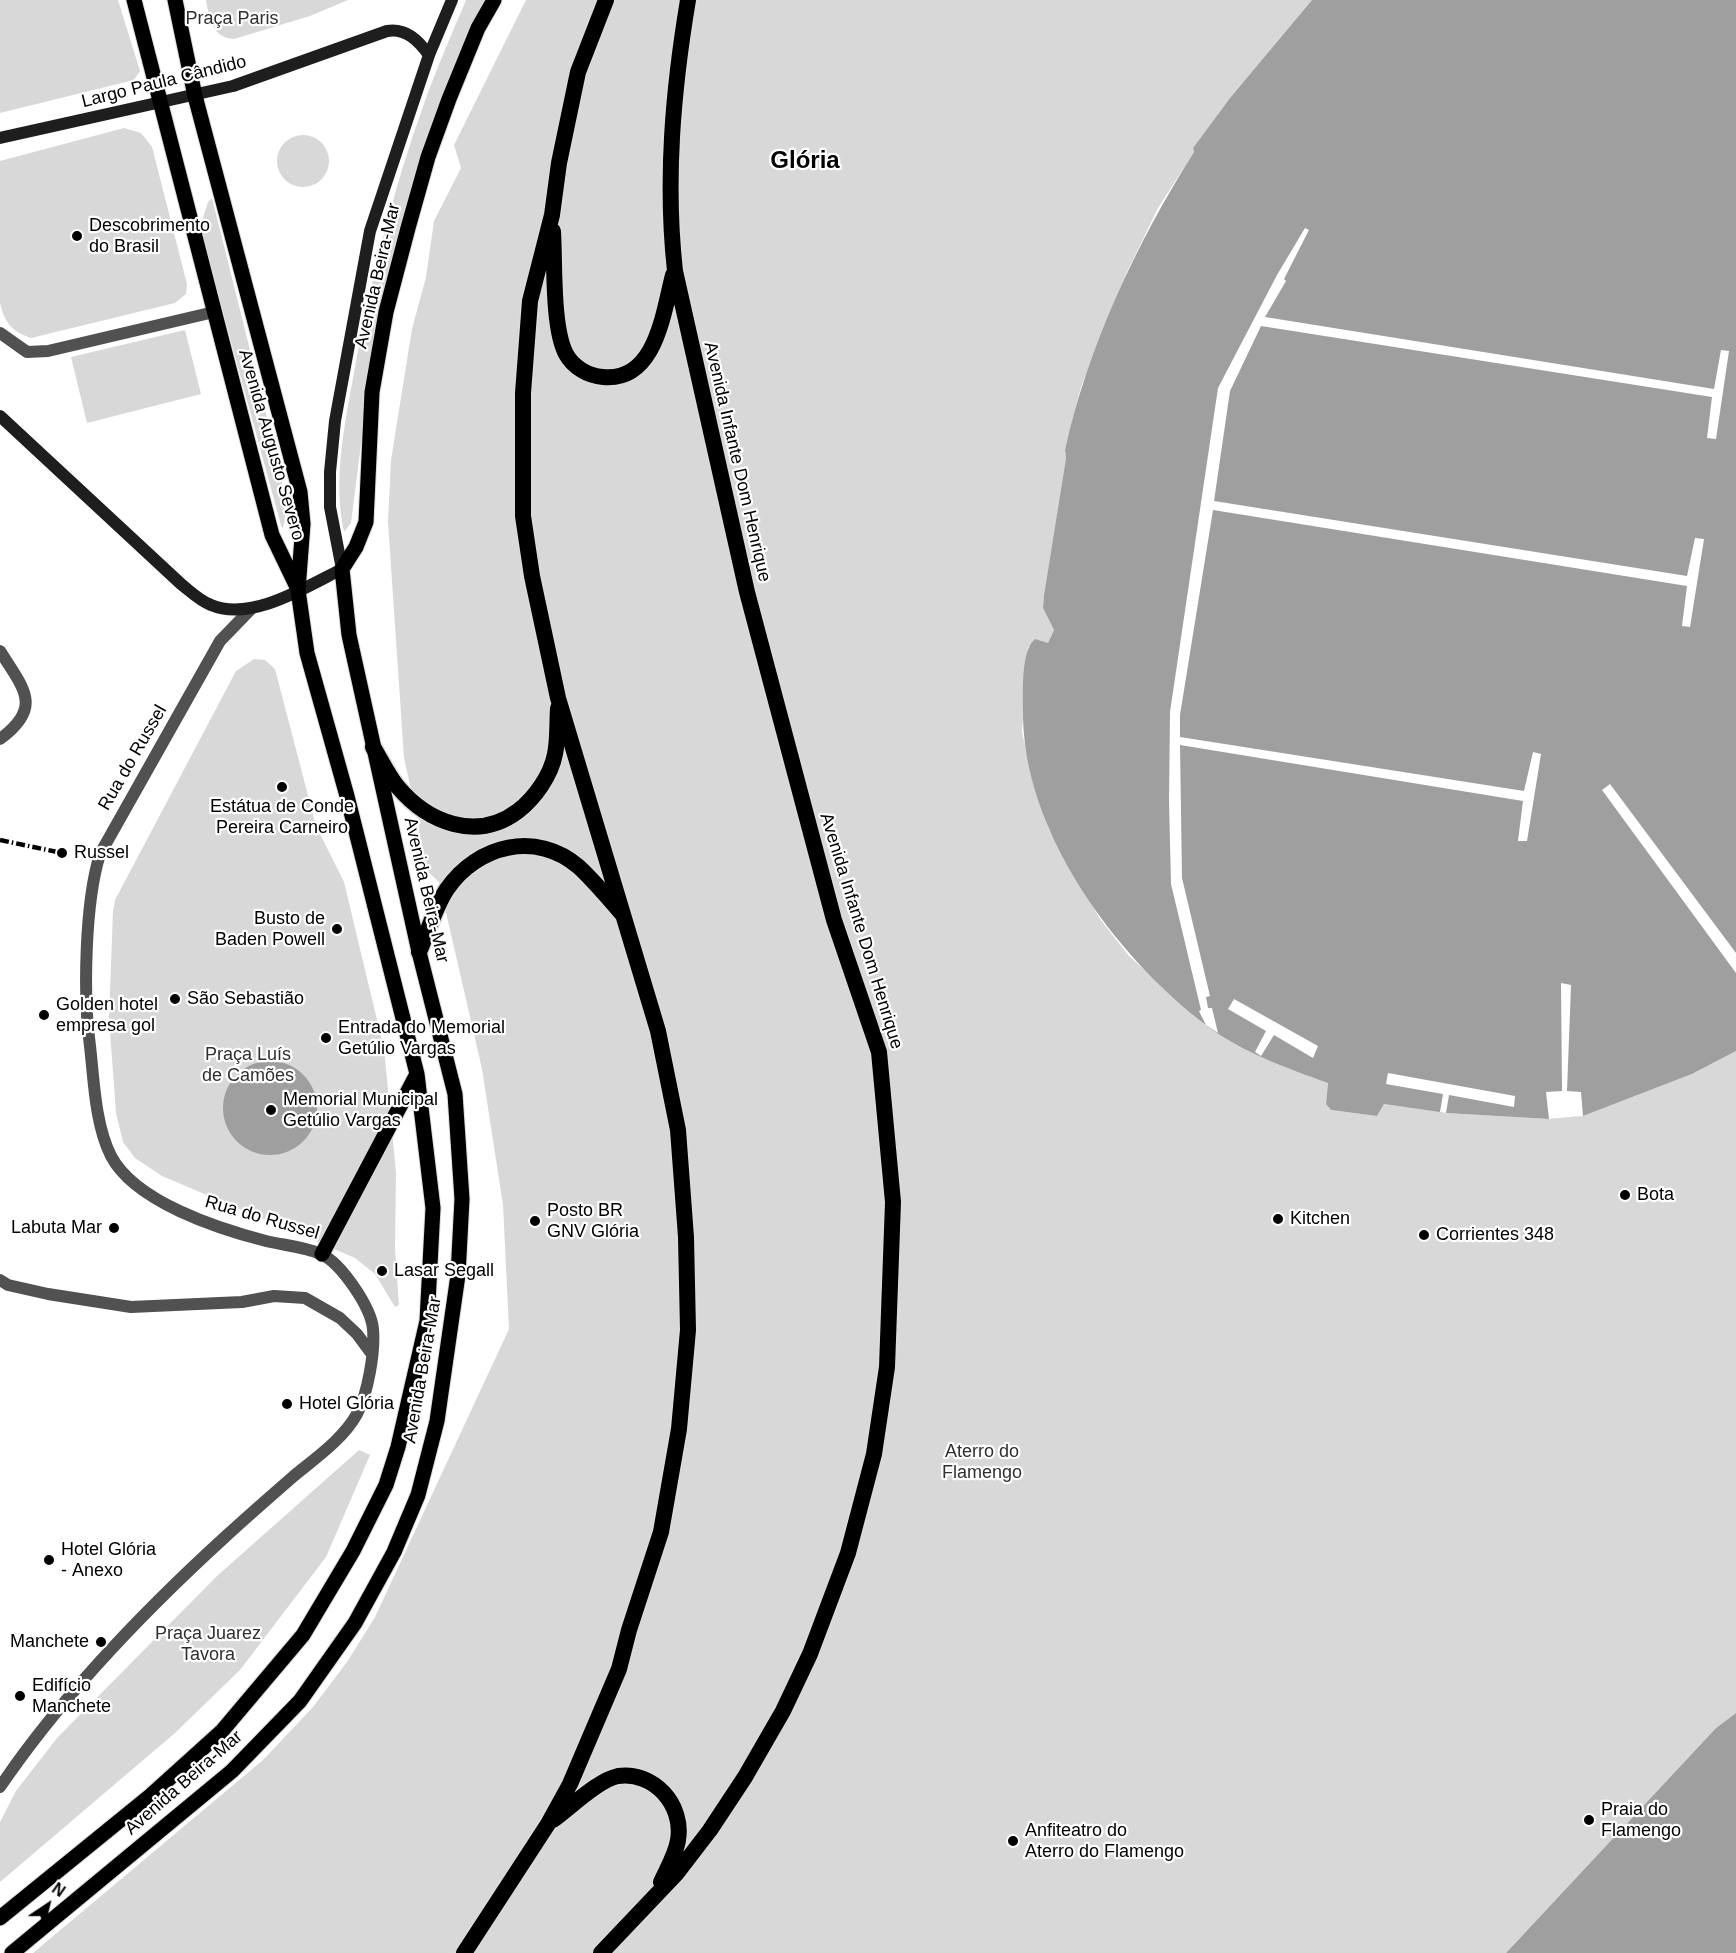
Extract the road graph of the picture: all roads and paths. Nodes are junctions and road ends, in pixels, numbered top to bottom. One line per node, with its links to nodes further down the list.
1 (134, 0): 9 (main road, Avenida Augusto Severo)
2 (176, 0): 8 (main road, Avenida Augusto Severo)
3 (452, 0): 7 (main road, Avenida Beira-Mar)
4 (494, 0): 16 (main road, Avenida Beira-Mar)
5 (606, 0): 11 (highway)
6 (688, 0): 12 (highway, Avenida Infante Dom Henrique)
7 (429, 54): 8 (main road, Largo Paula Cândido); 16 (main road, Avenida Beira-Mar)
8 (195, 96): 9 (main road, Largo Paula Cândido); 17 (main road, Avenida Augusto Severo)
9 (159, 104): 10 (main road, Largo Paula Cândido); 13 (main road, Avenida Augusto Severo)
10 (0, 138)
11 (552, 215): 12 (highway); 20 (highway)
12 (675, 271): 31 (highway, Avenida Infante Dom Henrique)
13 (214, 312): 14 (street); 17 (main road, Avenida Augusto Severo)
14 (0, 333)
15 (0, 416): 18 (main road, Rua do Russel)
16 (342, 569): 17 (main road, Rua do Russel); 22 (main road, Avenida Beira-Mar)
17 (298, 590): 18 (main road, Rua do Russel); 25 (main road, Avenida Beira-Mar)
18 (251, 609): 26 (street, Rua do Russel)
19 (0, 651): 21 (street)
20 (558, 698): 22 (highway); 23 (highway)
21 (0, 739)
22 (373, 747): 24 (main road, Avenida Beira-Mar)
23 (626, 918): 24 (highway); 30 (highway)
24 (419, 952): 33 (main road, Avenida Beira-Mar)
25 (417, 1074): 26 (main road); 32 (main road, Avenida Beira-Mar)
26 (322, 1254): 28 (street, Rua do Russel)
27 (0, 1280): 28 (street)
28 (371, 1353): 29 (street, Rua do Russel)
29 (0, 1787)
30 (548, 1824): 31 (highway); 34 (highway)
31 (656, 1894): 35 (highway, Avenida Infante Dom Henrique)
32 (0, 1918)
33 (12, 1953)
34 (464, 1953)
35 (601, 1953)

